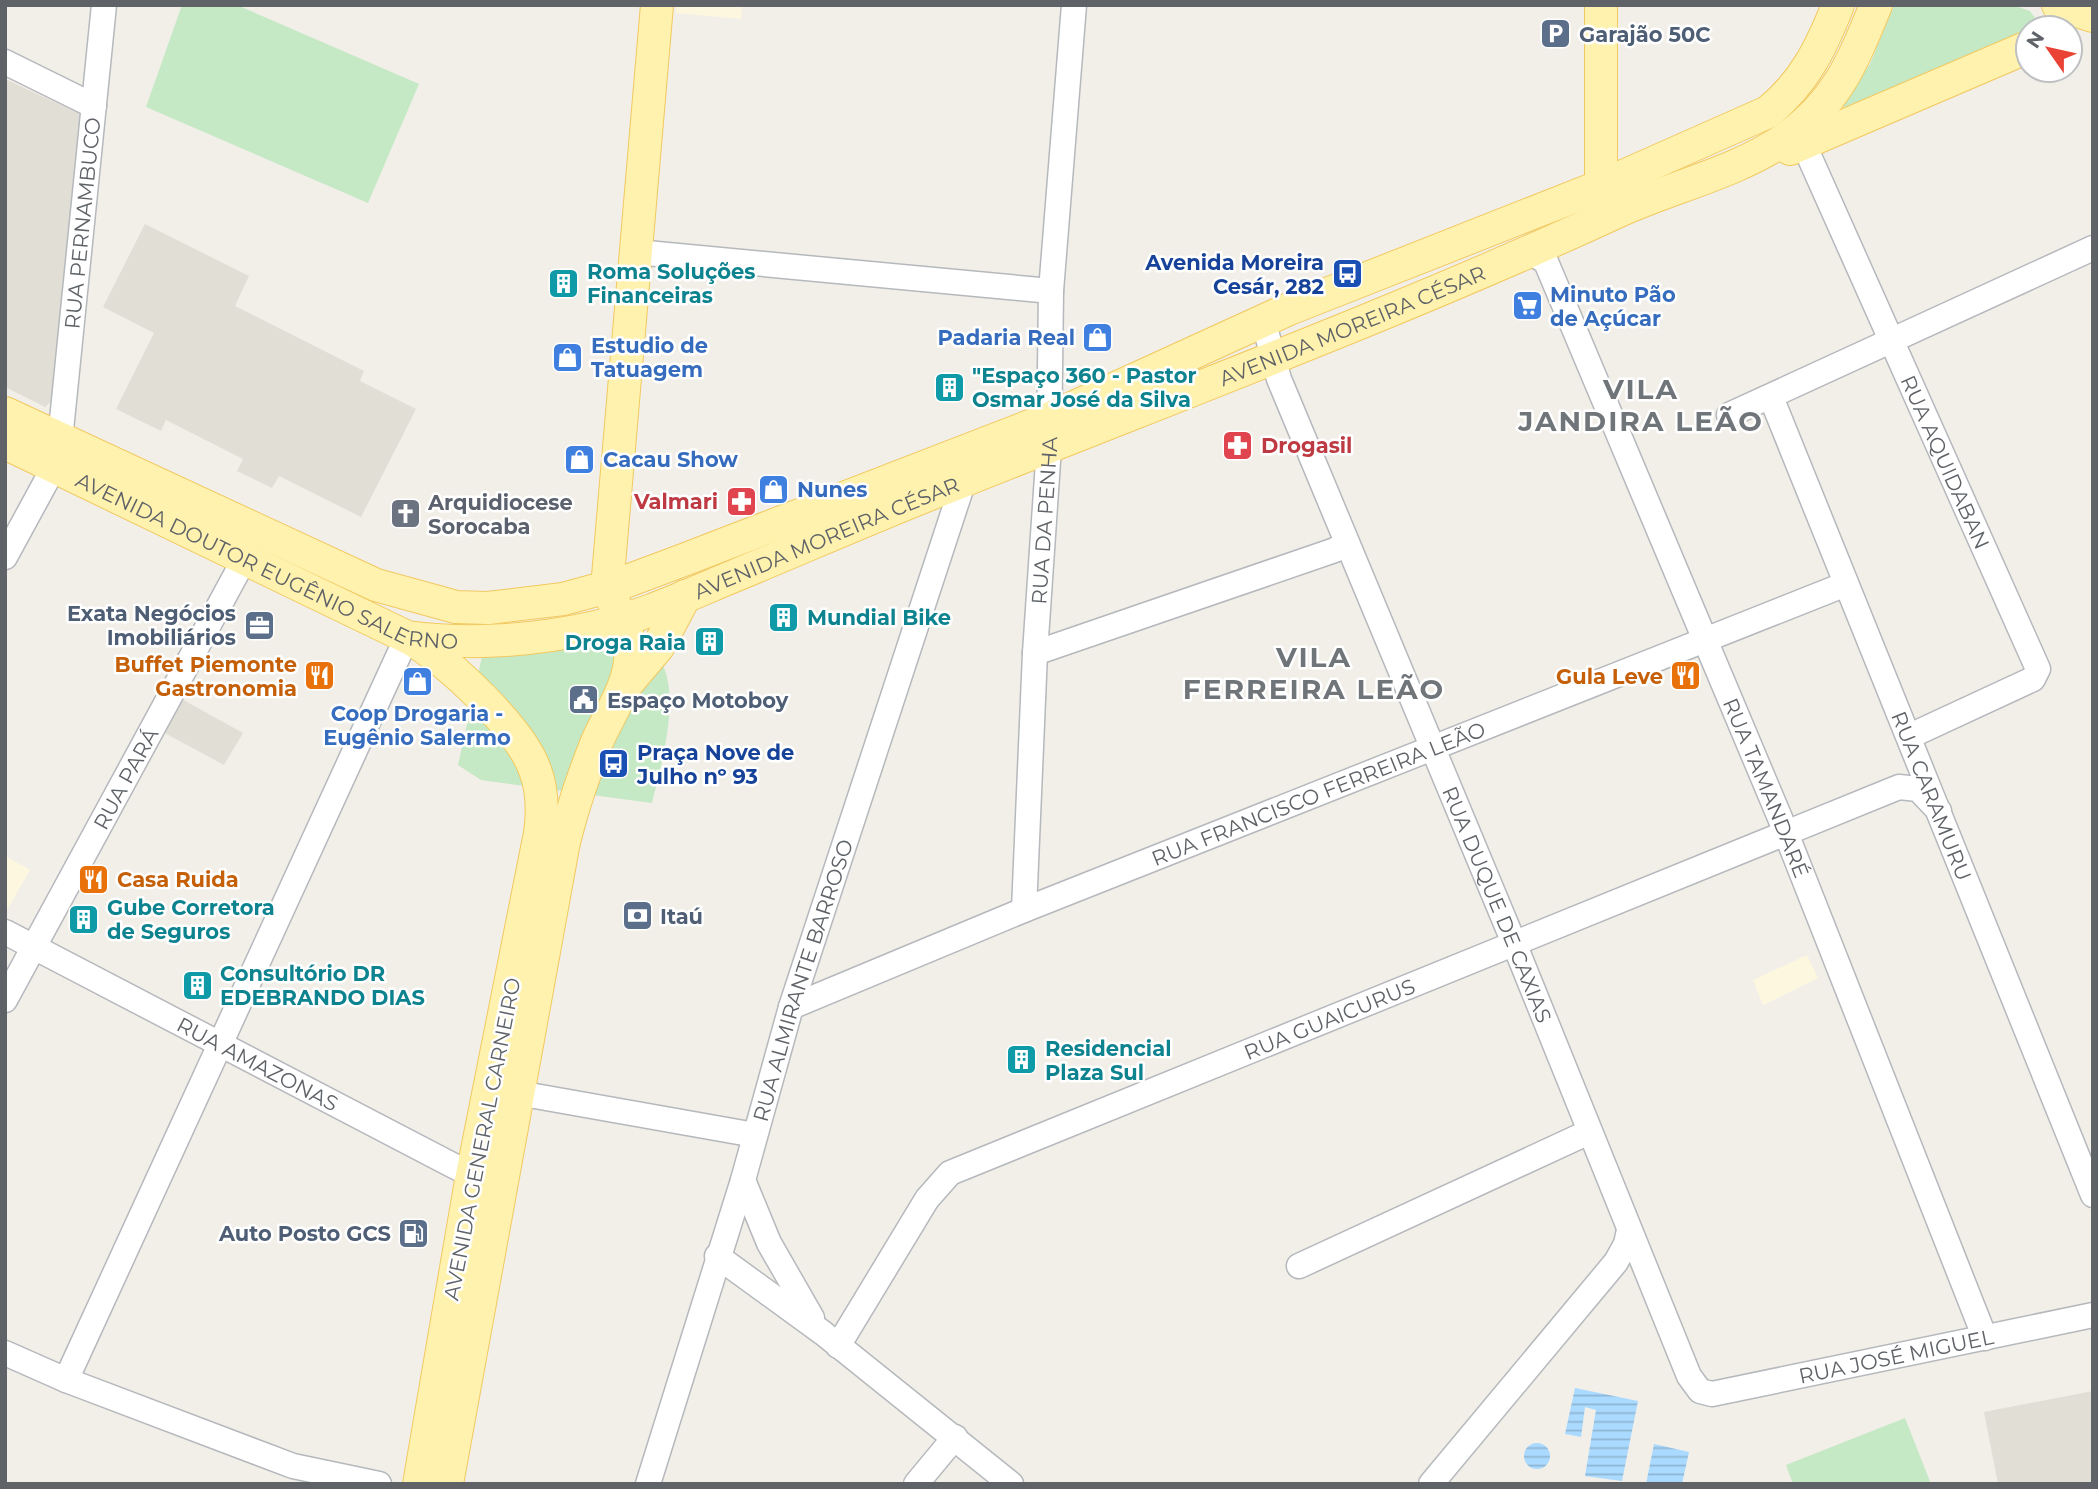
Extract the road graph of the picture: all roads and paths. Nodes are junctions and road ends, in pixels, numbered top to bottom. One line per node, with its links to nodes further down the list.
1 (104, 5): 11 (street, RUA PERNAMBUCO)
2 (657, 5): 15 (main road)
3 (1074, 5): 18 (street, RUA DA PENHA)
4 (1601, 5): 13 (main road)
5 (1838, 5): 13 (main road, AVENIDA MOREIRA CÉSAR)
6 (1876, 5): 12 (main road)
7 (2058, 5): 8 (main road)
8 (2093, 18)
9 (2014, 52): 12 (main road, AVENIDA MOREIRA CÉSAR)
10 (5, 62): 11 (street)
11 (94, 106): 28 (street, RUA PERNAMBUCO)
12 (1808, 131): 16 (main road, AVENIDA MOREIRA CÉSAR); 20 (street, RUA AQUIDABAN)
13 (1601, 186): 17 (main road); 19 (main road, AVENIDA MOREIRA CÉSAR)
14 (2093, 248): 20 (street)
15 (636, 252): 18 (street); 34 (main road)
16 (1526, 255): 17 (main road, AVENIDA MOREIRA CÉSAR); 39 (street, RUA TAMANDARÉ)
17 (1443, 287): 22 (main road, AVENIDA MOREIRA CÉSAR)
18 (1051, 290): 26 (street, RUA DA PENHA)
19 (1264, 320): 21 (main road, AVENIDA MOREIRA CÉSAR); 22 (street, RUA DUQUE DE CAXIAS)
20 (1891, 341): 23 (street); 44 (street, RUA AQUIDABAN)
21 (1214, 344): 22 (street); 26 (main road, AVENIDA MOREIRA CÉSAR)
22 (1272, 366): 26 (main road, AVENIDA MOREIRA CÉSAR); 30 (street, RUA DUQUE DE CAXIAS)
23 (1771, 397): 25 (street); 33 (street, RUA CARAMURU)
24 (5, 414): 28 (main road, AVENIDA DOUTOR EUGÊNIO SALERNO)
25 (1729, 415)
26 (1048, 433): 29 (main road, AVENIDA MOREIRA CÉSAR); 34 (main road, AVENIDA MOREIRA CÉSAR); 41 (street, RUA DA PENHA)
27 (5, 443): 28 (main road, AVENIDA DOUTOR EUGÊNIO SALERNO)
28 (57, 453): 31 (street); 32 (main road, AVENIDA DOUTOR EUGÊNIO SALERNO); 36 (main road, AVENIDA DOUTOR EUGÊNIO SALERNO)
29 (964, 480): 35 (main road, AVENIDA MOREIRA CÉSAR); 56 (street, RUA ALMIRANTE BARROSO)
30 (1346, 543): 41 (street); 47 (street, RUA DUQUE DE CAXIAS)
31 (5, 557)
32 (245, 558): 38 (main road, AVENIDA DOUTOR EUGÊNIO SALERNO); 54 (street, RUA PARÁ)
33 (1846, 584): 39 (street, RUA FRANCISCO FERREIRA LEÃO); 44 (street, RUA CARAMURU)
34 (607, 587): 36 (main road, AVENIDA MOREIRA CÉSAR); 37 (main road)
35 (685, 596): 37 (main road, AVENIDA MOREIRA CÉSAR); 42 (main road)
36 (563, 599): 40 (main road)
37 (620, 620): 40 (main road, AVENIDA DOUTOR EUGÊNIO SALERNO); 42 (main road)
38 (407, 637): 40 (main road, AVENIDA DOUTOR EUGÊNIO SALERNO); 43 (main road); 57 (street)
39 (1705, 639): 47 (street, RUA FRANCISCO FERREIRA LEÃO); 50 (street, RUA TAMANDARÉ)
40 (484, 642): 43 (main road)
41 (1035, 653): 51 (street, RUA DA PENHA)
42 (622, 690): 45 (main road)
43 (477, 694): 46 (main road)
44 (1912, 741): 48 (street); 49 (street, RUA CARAMURU)
45 (597, 742): 46 (main road); 58 (main road, AVENIDA GENERAL CARNEIRO)
46 (522, 743): 62 (main road, AVENIDA GENERAL CARNEIRO)
47 (1431, 747): 51 (street, RUA FRANCISCO FERREIRA LEÃO); 53 (street, RUA DUQUE DE CAXIAS)
48 (1899, 787): 49 (street); 50 (street, RUA GUAICURUS)
49 (1939, 811): 64 (street, RUA CARAMURU)
50 (1785, 831): 53 (street, RUA GUAICURUS); 71 (street, RUA TAMANDARÉ)
51 (1024, 910): 56 (street, RUA FRANCISCO FERREIRA LEÃO)
52 (5, 932): 54 (street, RUA AMAZONAS)
53 (1514, 943): 59 (street, RUA DUQUE DE CAXIAS); 72 (street, RUA GUAICURUS)
54 (34, 947): 55 (street, RUA PARÁ); 57 (street, RUA AMAZONAS)
55 (5, 1000)
56 (791, 1007): 60 (street, RUA ALMIRANTE BARROSO)
57 (220, 1042): 62 (street, RUA AMAZONAS); 74 (street)
58 (518, 1093): 60 (street); 61 (main road, AVENIDA GENERAL CARNEIRO)
59 (1589, 1132): 66 (street, RUA DUQUE DE CAXIAS); 69 (street)
60 (755, 1135): 63 (street, RUA ALMIRANTE BARROSO)
61 (507, 1154): 62 (street); 79 (main road, AVENIDA GENERAL CARNEIRO)
62 (472, 1175): 78 (main road, AVENIDA GENERAL CARNEIRO)
63 (743, 1180): 65 (street, RUA ALMIRANTE BARROSO); 67 (street)
64 (2093, 1195)
65 (726, 1230): 67 (street); 68 (street, RUA ALMIRANTE BARROSO)
66 (1629, 1230): 75 (street, RUA DUQUE DE CAXIAS); 83 (street)
67 (774, 1252): 72 (street)
68 (717, 1256): 72 (street); 80 (street, RUA ALMIRANTE BARROSO)
69 (1299, 1266)
70 (2093, 1315): 71 (street, RUA JOSÉ MIGUEL)
71 (1985, 1338): 75 (street, RUA JOSÉ MIGUEL)
72 (830, 1339): 76 (street)
73 (5, 1353): 74 (street)
74 (66, 1380): 77 (street)
75 (1700, 1391)
76 (955, 1437): 81 (street); 82 (street)
77 (379, 1484)
78 (419, 1484)
79 (447, 1484)
80 (648, 1484)
81 (916, 1484)
82 (1011, 1484)
83 (1431, 1484)

